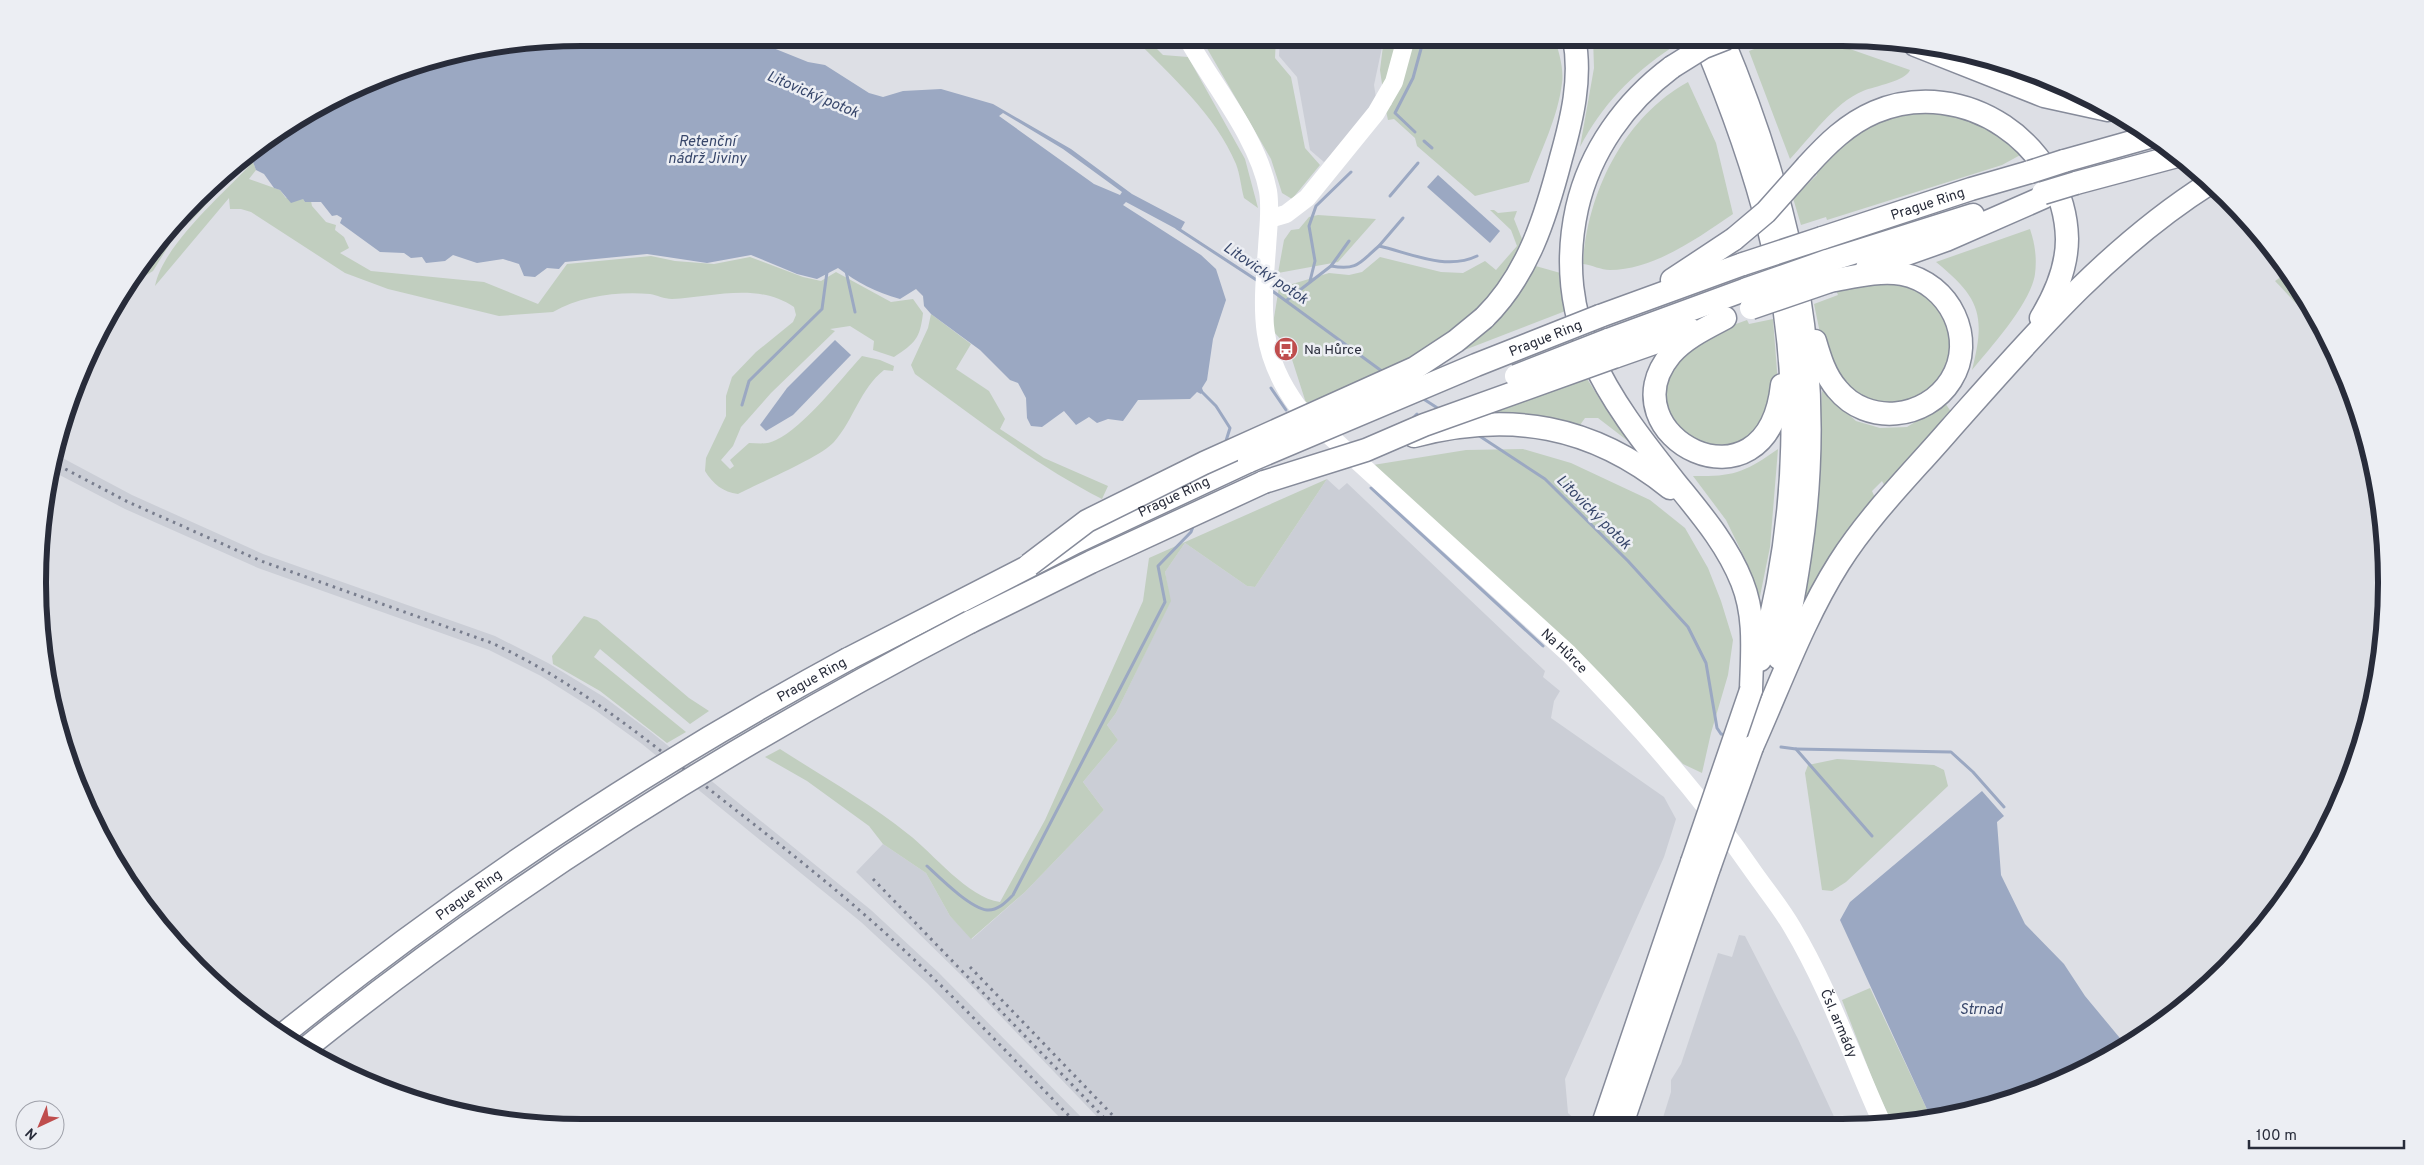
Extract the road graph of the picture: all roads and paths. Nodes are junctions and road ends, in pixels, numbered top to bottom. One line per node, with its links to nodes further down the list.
1 (1192, 46): 12 (main road, Na Hůrce)
2 (1404, 46): 12 (main road)
3 (1575, 46): 24 (highway, bridge)
4 (1706, 46): 18 (highway)
5 (1708, 46): 23 (highway, bridge)
6 (1725, 46): 14 (highway)
7 (1940, 56): 8 (highway)
8 (2085, 105)
9 (2142, 139): 16 (highway, Prague Ring, bridge)
10 (2169, 158): 13 (highway, Prague Ring, bridge)
11 (2204, 187): 20 (highway)
12 (1269, 219): 27 (main road, Na Hůrce)
13 (1828, 271): 14 (highway); 15 (highway, Prague Ring, bridge)
14 (1798, 288): 25 (highway)
15 (1749, 298): 17 (highway); 19 (highway, Prague Ring)
16 (1630, 305): 20 (highway, bridge); 24 (highway, Prague Ring, bridge)
17 (1724, 318): 18 (highway); 19 (highway)
18 (1788, 337): 25 (highway)
19 (1611, 349): 21 (highway, bridge); 22 (highway, Prague Ring, bridge)
20 (2005, 367): 25 (highway)
21 (1366, 450): 22 (highway, bridge); 23 (highway, bridge)
22 (1264, 482): 29 (highway, Prague Ring, bridge)
23 (1701, 514): 25 (highway)
24 (1029, 565): 28 (highway, Prague Ring, bridge)
25 (1764, 695): 26 (highway, bridge); 26 (highway, bridge)
26 (1700, 865): 31 (highway); 32 (highway)
27 (1792, 926): 30 (main road, Čsl. armády)
28 (288, 1030)
29 (311, 1045)
30 (1880, 1118)
31 (1605, 1119)
32 (1624, 1119)

